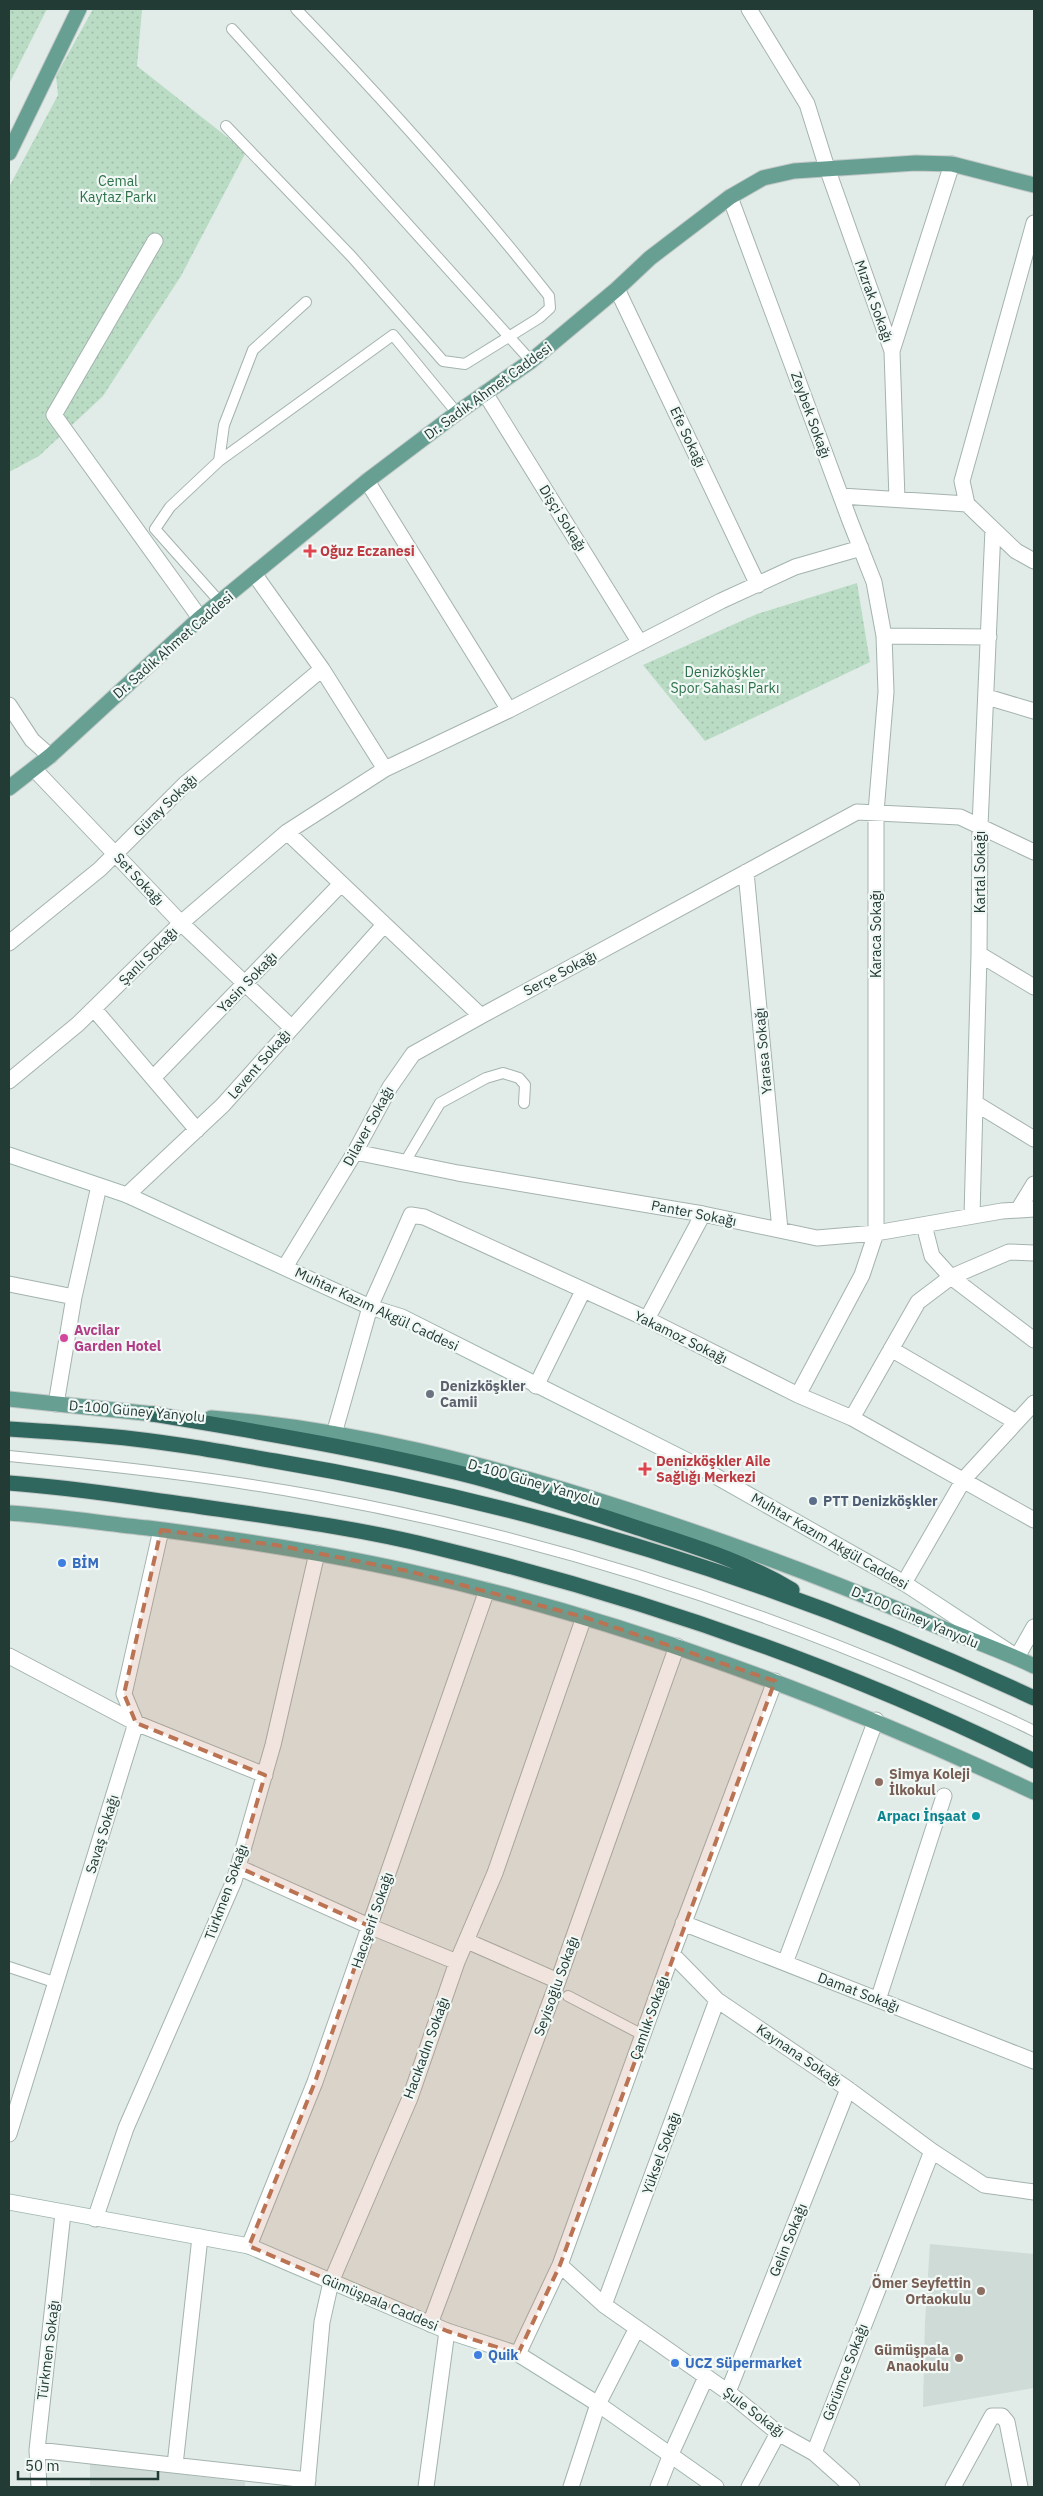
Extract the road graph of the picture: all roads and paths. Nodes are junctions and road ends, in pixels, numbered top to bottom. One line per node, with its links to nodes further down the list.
1 (79, 9): 6 (main road)
2 (296, 9): 15 (lane)
3 (749, 9): 8 (street, Mızrak Sokağı)
4 (232, 29): 15 (lane)
5 (226, 126): 15 (lane)
6 (9, 152)
7 (952, 164): 8 (main road, Dr. Sadık Ahmet Caddesi); 9 (main road, Dr. Sadık Ahmet Caddesi); 16 (street)
8 (827, 168): 10 (main road, Dr. Sadık Ahmet Caddesi); 16 (street, Mızrak Sokağı)
9 (1034, 185)
10 (730, 196): 13 (main road, Dr. Sadık Ahmet Caddesi); 22 (street, Zeybek Sokağı)
11 (1034, 223): 24 (street)
12 (155, 241): 31 (street)
13 (617, 289): 17 (main road, Dr. Sadık Ahmet Caddesi); 29 (street, Efe Sokağı)
14 (306, 302): 20 (lane)
15 (507, 338): 17 (lane)
16 (892, 351): 23 (street, Mızrak Sokağı)
17 (530, 361): 18 (main road, Dr. Sadık Ahmet Caddesi)
18 (485, 394): 19 (main road, Dr. Sadık Ahmet Caddesi); 34 (street, Dişçi Sokağı)
19 (457, 413): 20 (lane); 21 (main road, Dr. Sadık Ahmet Caddesi)
20 (219, 461): 30 (lane)
21 (367, 481): 28 (main road, Dr. Sadık Ahmet Caddesi); 38 (street)
22 (841, 496): 23 (street); 26 (street, Zeybek Sokağı)
23 (897, 499): 24 (street)
24 (968, 504): 25 (street)
25 (993, 529): 27 (street); 33 (street, Kartal Sokağı)
26 (861, 548): 29 (street, Şanlı Sokağı); 32 (street, Zeybek Sokağı)
27 (1034, 561)
28 (255, 575): 30 (main road, Dr. Sadık Ahmet Caddesi); 35 (street)
29 (758, 585): 34 (street, Şanlı Sokağı)
30 (220, 602): 31 (main road, Dr. Sadık Ahmet Caddesi)
31 (200, 618): 40 (main road, Dr. Sadık Ahmet Caddesi)
32 (884, 636): 33 (street); 44 (street, Karaca Sokağı)
33 (989, 637): 36 (street, Kartal Sokağı)
34 (640, 643): 38 (street, Şanlı Sokağı)
35 (322, 669): 42 (street); 48 (street, Güray Sokağı)
36 (987, 697): 39 (street); 45 (street, Kartal Sokağı)
37 (9, 705): 40 (street)
38 (509, 710): 42 (street, Şanlı Sokağı)
39 (1034, 711)
40 (50, 756): 41 (main road, Dr. Sadık Ahmet Caddesi)
41 (34, 769): 43 (main road, Dr. Sadık Ahmet Caddesi); 48 (street, Set Sokağı)
42 (385, 769): 46 (street, Şanlı Sokağı)
43 (9, 788)
44 (876, 812): 45 (street, Serçe Sokağı); 49 (street, Serçe Sokağı); 78 (street, Karaca Sokağı)
45 (980, 826): 47 (street, Serçe Sokağı); 54 (street, Kartal Sokağı)
46 (288, 832): 50 (street); 51 (street, Şanlı Sokağı)
47 (1034, 852)
48 (115, 853): 51 (street, Set Sokağı); 53 (street, Güray Sokağı)
49 (746, 872): 58 (street, Serçe Sokağı); 77 (street, Yarasa Sokağı)
50 (341, 884): 52 (street); 55 (street, Yasin Sokağı)
51 (180, 923): 55 (street, Set Sokağı); 57 (street, Şanlı Sokağı)
52 (384, 925): 58 (street); 59 (street, Levent Sokağı)
53 (9, 943)
54 (979, 954): 56 (street); 63 (street, Kartal Sokağı)
55 (246, 984): 59 (street, Set Sokağı); 60 (street, Yasin Sokağı)
56 (1034, 987)
57 (94, 1009): 60 (street); 61 (street, Şanlı Sokağı)
58 (481, 1016): 66 (street, Dilaver Sokağı)
59 (291, 1028): 64 (street, Levent Sokağı)
60 (153, 1078): 64 (street)
61 (9, 1081)
62 (524, 1103): 68 (lane)
63 (975, 1103): 65 (street); 75 (street, Kartal Sokağı)
64 (197, 1130): 71 (street, Levent Sokağı)
65 (1034, 1139)
66 (355, 1152): 68 (street, Panter Sokağı); 80 (street, Dilaver Sokağı)
67 (9, 1155): 70 (street, Muhtar Kazım Akgül Caddesi)
68 (406, 1162): 74 (street, Panter Sokağı)
69 (1034, 1184): 73 (street)
70 (98, 1186): 71 (street, Muhtar Kazım Akgül Caddesi); 84 (street)
71 (127, 1195): 80 (street, Muhtar Kazım Akgül Caddesi)
72 (1034, 1209): 73 (street, Panter Sokağı)
73 (1018, 1210): 75 (street, Panter Sokağı)
74 (702, 1214): 77 (street, Panter Sokağı); 86 (street)
75 (972, 1216): 76 (street, Panter Sokağı)
76 (924, 1225): 78 (street, Panter Sokağı); 81 (street)
77 (780, 1230): 78 (street, Panter Sokağı)
78 (876, 1233): 90 (street, Karaca Sokağı)
79 (1034, 1253): 81 (street)
80 (285, 1267): 85 (street, Muhtar Kazım Akgül Caddesi)
81 (951, 1277): 87 (street); 88 (street)
82 (9, 1284): 84 (street)
83 (583, 1291): 85 (street, Yakamoz Sokağı); 86 (street, Yakamoz Sokağı); 89 (street)
84 (74, 1297): 93 (street)
85 (370, 1307): 89 (street, Muhtar Kazım Akgül Caddesi); 98 (street)
86 (647, 1319): 90 (street, Yakamoz Sokağı)
87 (1034, 1340)
88 (891, 1349): 95 (street); 96 (street)
89 (536, 1386): 106 (street, Muhtar Kazım Akgül Caddesi)
90 (798, 1395): 95 (street, Yakamoz Sokağı)
91 (9, 1399): 93 (main road, D-100 Güney Yanyolu)
92 (1034, 1403): 96 (street)
93 (56, 1404): 94 (main road, D-100 Güney Yanyolu)
94 (152, 1414): 98 (main road, D-100 Güney Yanyolu); 108 (highway)
95 (852, 1418): 100 (street, Yakamoz Sokağı)
96 (1016, 1422): 100 (street)
97 (9, 1429): 108 (highway)
98 (334, 1434): 113 (main road, D-100 Güney Yanyolu)
99 (9, 1456): 119 (lane)
100 (964, 1479): 103 (street, Yakamoz Sokağı); 106 (street)
101 (9, 1483): 120 (highway)
102 (9, 1513): 104 (main road)
103 (1034, 1520)
104 (161, 1530): 105 (main road); 118 (street)
105 (317, 1552): 107 (main road); 121 (street, Türkmen Sokağı)
106 (904, 1583): 113 (street, Muhtar Kazım Akgül Caddesi)
107 (486, 1590): 109 (main road); 126 (street, Hacışerif Sokağı)
108 (814, 1605): 116 (highway)
109 (584, 1617): 111 (main road); 127 (street, Hacıkadın Sokağı)
110 (1034, 1627): 113 (street)
111 (677, 1646): 115 (main road); 132 (street, Seyisoğlu Sokağı)
112 (9, 1656): 118 (street)
113 (1017, 1657): 114 (main road, D-100 Güney Yanyolu)
114 (1034, 1666)
115 (775, 1681): 117 (main road); 125 (street, Çamlık Sokağı)
116 (1034, 1698)
117 (876, 1720): 122 (main road); 130 (street)
118 (136, 1723): 121 (street); 133 (street, Savaş Sokağı)
119 (1034, 1731)
120 (1034, 1761)
121 (265, 1774): 124 (street, Türkmen Sokağı)
122 (1034, 1792)
123 (944, 1796): 136 (street)
124 (238, 1867): 126 (street); 146 (street, Türkmen Sokağı)
125 (683, 1923): 128 (street, Çamlık Sokağı); 130 (street, Damat Sokağı)
126 (369, 1926): 129 (street); 148 (street, Hacışerif Sokağı)
127 (467, 1940): 129 (street, Hacıkadın Sokağı); 132 (street)
128 (672, 1954): 135 (street, Kaynana Sokağı); 137 (street, Çamlık Sokağı)
129 (457, 1962): 150 (street, Hacıkadın Sokağı)
130 (785, 1963): 136 (street, Damat Sokağı)
131 (9, 1967): 133 (lane)
132 (558, 1982): 152 (street, Seyisoğlu Sokağı)
133 (57, 1984): 140 (street, Savaş Sokağı)
134 (568, 1996): 137 (lane)
135 (717, 2000): 139 (street, Kaynana Sokağı); 151 (street, Yüksel Sokağı)
136 (878, 2000): 138 (street, Damat Sokağı)
137 (642, 2035): 149 (street, Çamlık Sokağı)
138 (1034, 2061)
139 (848, 2088): 142 (street, Kaynana Sokağı); 157 (street, Gelin Sokağı)
140 (11, 2112): 141 (street, Savaş Sokağı)
141 (9, 2134)
142 (932, 2151): 143 (street, Kaynana Sokağı); 161 (street, Görümce Sokağı)
143 (1034, 2192)
144 (9, 2202): 145 (street, Gümüşpala Caddesi)
145 (63, 2213): 146 (street, Gümüşpala Caddesi); 160 (street, Türkmen Sokağı)
146 (95, 2219): 147 (street, Gümüşpala Caddesi)
147 (200, 2237): 148 (street, Gümüşpala Caddesi); 163 (street)
148 (249, 2246): 150 (street, Gümüşpala Caddesi)
149 (560, 2265): 151 (street, Şule Sokağı); 155 (street, Çamlık Sokağı)
150 (331, 2282): 152 (street, Gümüşpala Caddesi); 164 (street, Hacıkadın Sokağı)
151 (604, 2305): 153 (street, Şule Sokağı)
152 (430, 2324): 154 (street, Gümüşpala Caddesi)
153 (637, 2328): 156 (street, Şule Sokağı); 158 (street)
154 (447, 2331): 155 (street, Gümüşpala Caddesi); 166 (street)
155 (518, 2354): 158 (street, Gümüşpala Caddesi)
156 (706, 2377): 157 (street, Şule Sokağı); 162 (street)
157 (728, 2392): 159 (street, Şule Sokağı)
158 (598, 2404): 162 (street, Gümüşpala Caddesi); 167 (street)
159 (778, 2433): 161 (street, Şule Sokağı); 170 (street)
160 (37, 2450): 163 (street); 165 (street, Türkmen Sokağı)
161 (814, 2452): 171 (street, Şule Sokağı)
162 (670, 2454): 168 (street); 169 (street, Gümüşpala Caddesi)
163 (175, 2465): 164 (street)
164 (308, 2484)
165 (39, 2487)
166 (426, 2487)
167 (571, 2487)
168 (658, 2487)
169 (716, 2487)
170 (749, 2487)
171 (852, 2487)
172 (953, 2487): 173 (street)
173 (1020, 2487)

